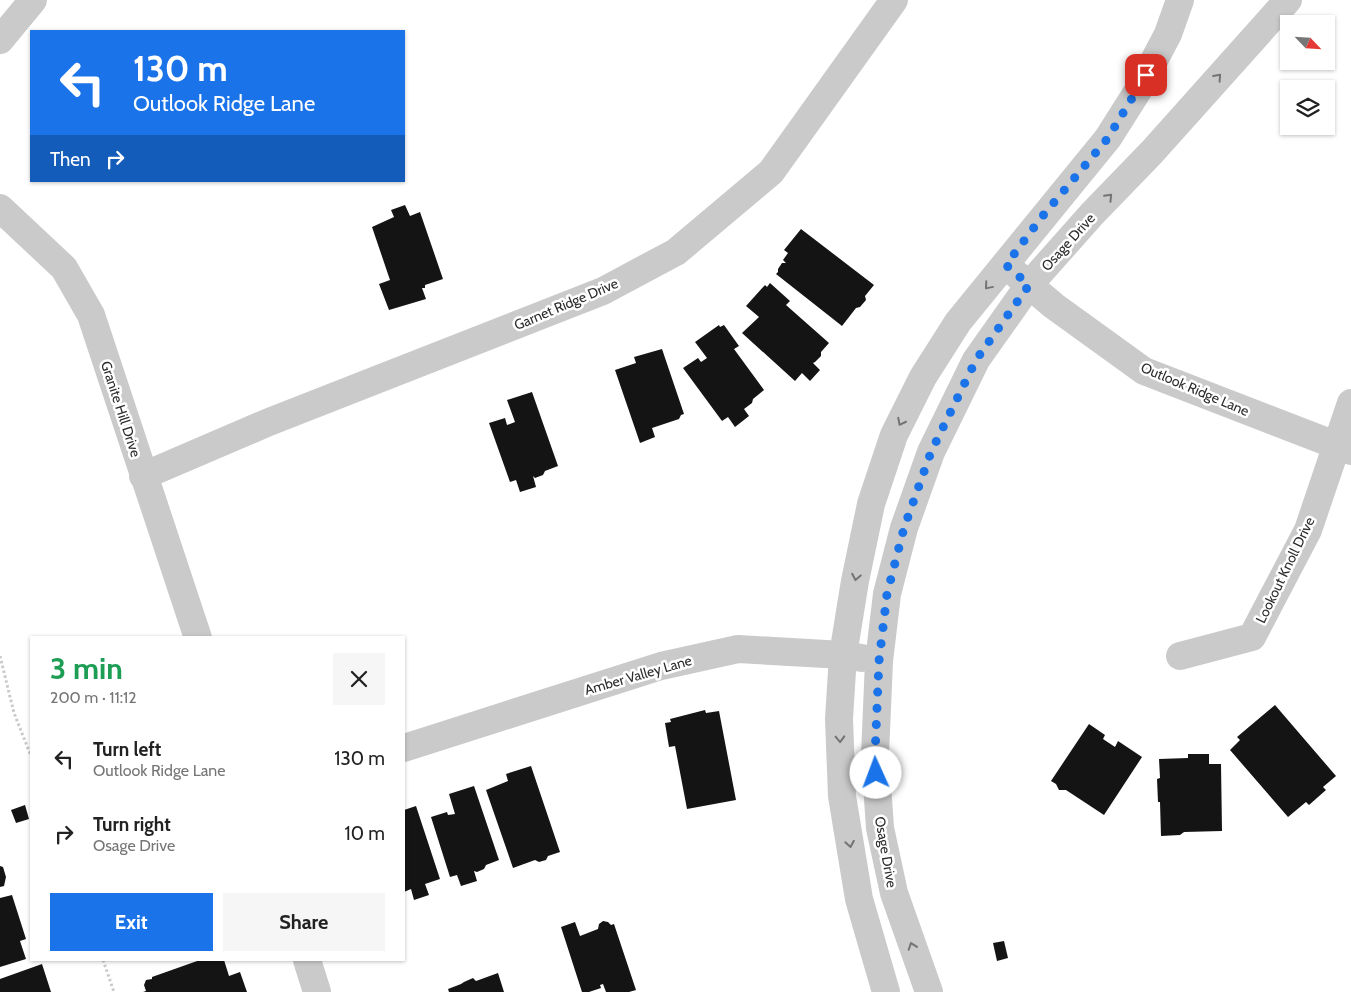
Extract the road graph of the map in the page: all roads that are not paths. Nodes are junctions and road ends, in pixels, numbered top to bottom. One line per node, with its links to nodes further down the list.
1 (33, 0): 5 (street)
2 (894, 0): 11 (street, Garnet Ridge Drive)
3 (1180, 0): 7 (street)
4 (1288, 0): 8 (street, Osage Drive, one-way to 4)
5 (0, 40)
6 (0, 208): 11 (street, Granite Hill Drive)
7 (1006, 265): 8 (street, Outlook Ridge Lane); 13 (street, one-way to 13)
8 (1029, 285): 10 (street, Outlook Ridge Lane); 15 (street, Osage Drive)
9 (1351, 403): 10 (street, Lookout Knoll Drive)
10 (1343, 449): 14 (street, Lookout Knoll Drive)
11 (143, 476): 12 (street, Granite Hill Drive)
12 (197, 636)
13 (843, 655): 15 (street, Amber Valley Lane); 16 (street, Amber Valley Lane); 19 (street, one-way to 19)
14 (1180, 656)
15 (879, 661): 20 (street, Osage Drive, one-way to 15)
16 (405, 748)
17 (306, 961): 18 (street)
18 (317, 992)
19 (886, 992)
20 (929, 992)

